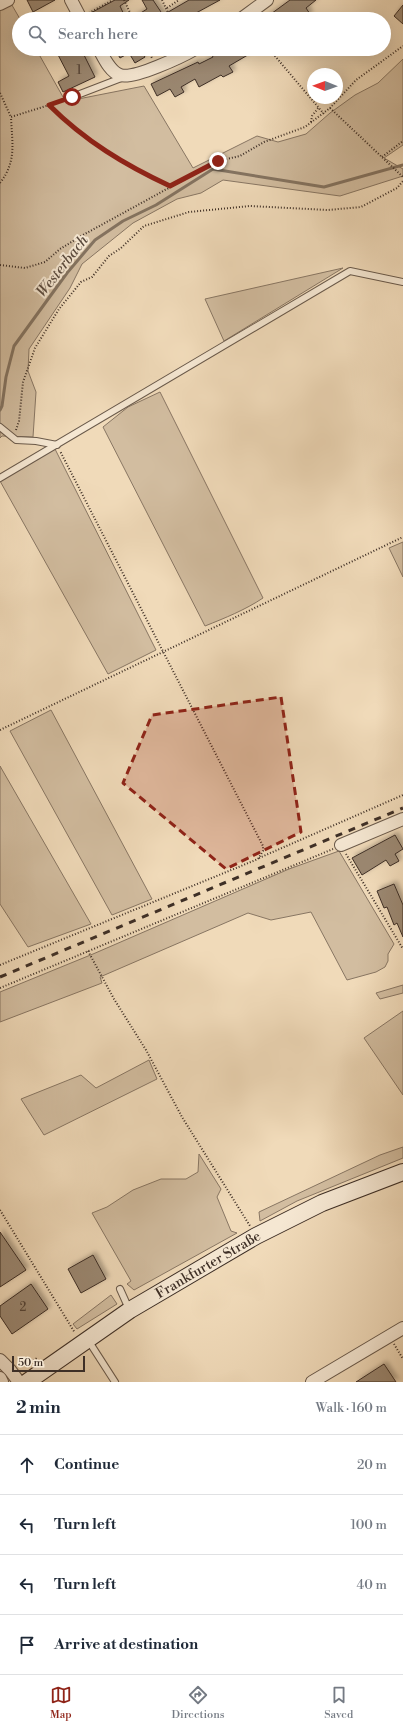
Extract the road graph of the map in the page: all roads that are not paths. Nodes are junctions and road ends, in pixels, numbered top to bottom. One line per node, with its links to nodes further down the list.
1 (8, 0): 4 (street)
2 (71, 0): 5 (street)
3 (267, 0): 6 (street)
4 (0, 4)
5 (78, 12)
6 (251, 12)
7 (103, 56): 9 (street)
8 (179, 56): 9 (street)
9 (125, 76): 10 (lane)
10 (72, 97)
11 (403, 282): 13 (lane)
12 (1, 428): 13 (lane)
13 (57, 445): 14 (lane)
14 (0, 478)
15 (403, 819): 16 (street)
16 (341, 846)
17 (403, 1172): 19 (main road, Frankfurter Straße)
18 (120, 1289): 19 (lane)
19 (130, 1310): 21 (main road, Frankfurter Straße)
20 (403, 1328): 28 (street)
21 (84, 1341): 26 (main road, Frankfurter Straße); 27 (lane)
22 (0, 1360): 25 (street)
23 (0, 1378): 24 (street)
24 (2, 1382)
25 (19, 1382)
26 (27, 1382)
27 (115, 1382)
28 (312, 1382)

